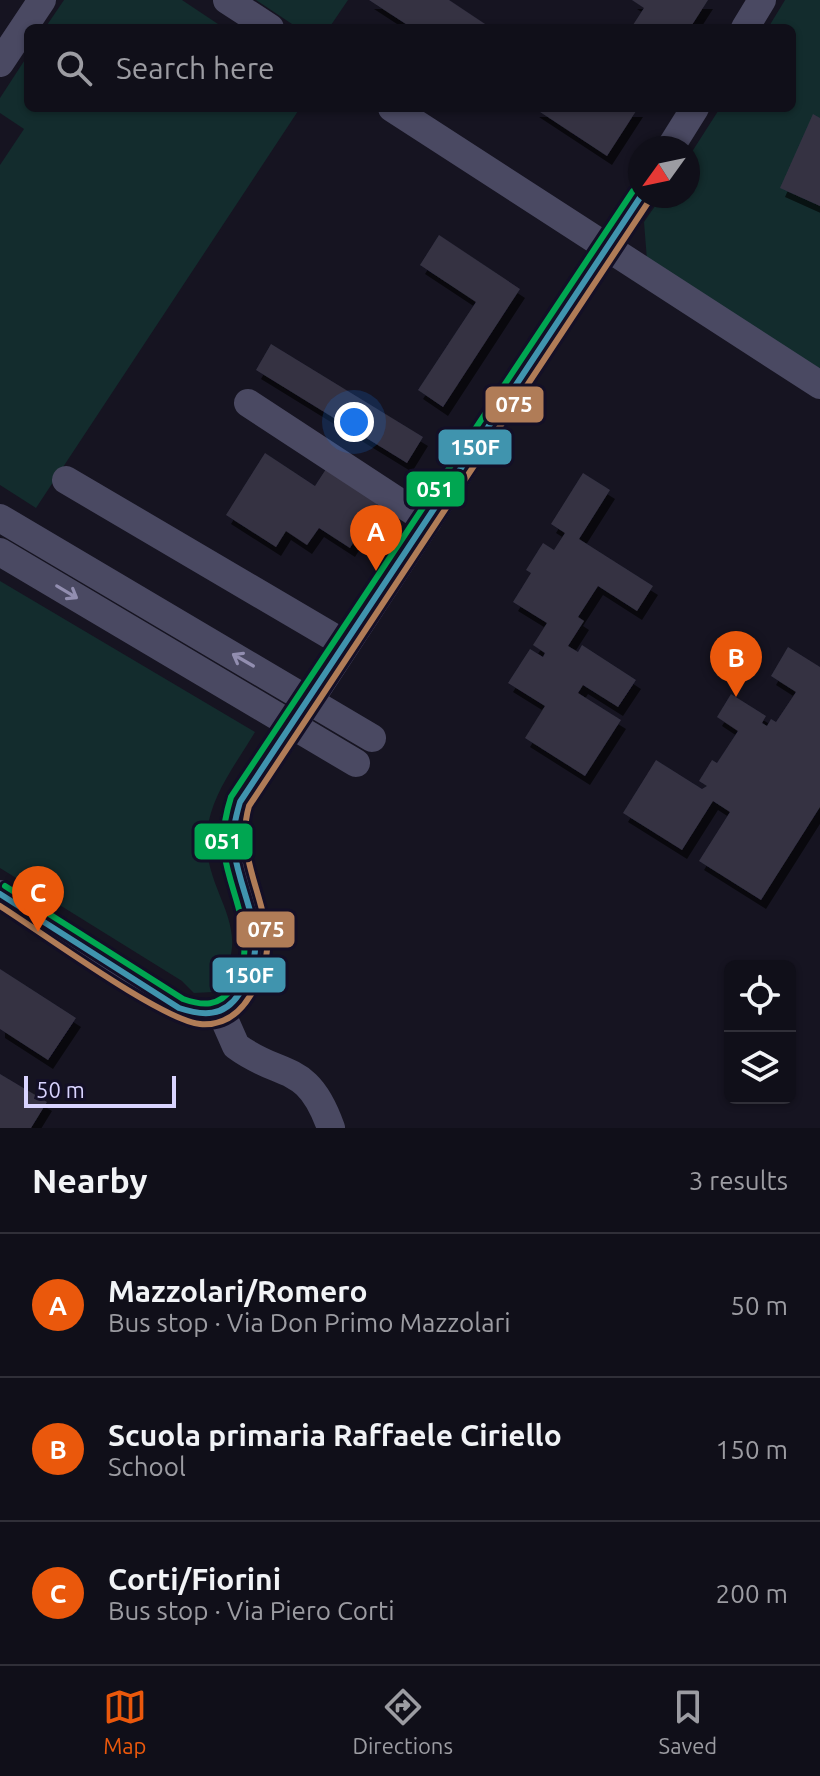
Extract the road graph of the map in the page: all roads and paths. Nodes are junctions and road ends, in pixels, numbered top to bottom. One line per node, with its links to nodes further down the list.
1 (42, 0): 4 (street)
2 (227, 0): 5 (street)
3 (762, 0): 6 (street)
4 (26, 24)
5 (264, 24)
6 (747, 24)
7 (24, 27): 8 (street)
8 (0, 63)
9 (398, 112): 13 (street)
10 (692, 112): 11 (street)
11 (678, 136)
12 (634, 208): 13 (street)
13 (608, 249): 14 (street); 18 (street)
14 (820, 385)
15 (248, 403): 18 (street)
16 (66, 480): 20 (street)
17 (0, 518): 21 (street, one-way to 17)
18 (428, 521): 20 (street)
19 (0, 552): 22 (street, one-way to 22)
20 (345, 644): 21 (street)
21 (310, 700): 22 (street); 23 (street)
22 (292, 726): 24 (street); 26 (street)
23 (372, 738)
24 (356, 763)
25 (0, 894): 26 (street)
26 (221, 1012): 27 (street)
27 (331, 1128)

